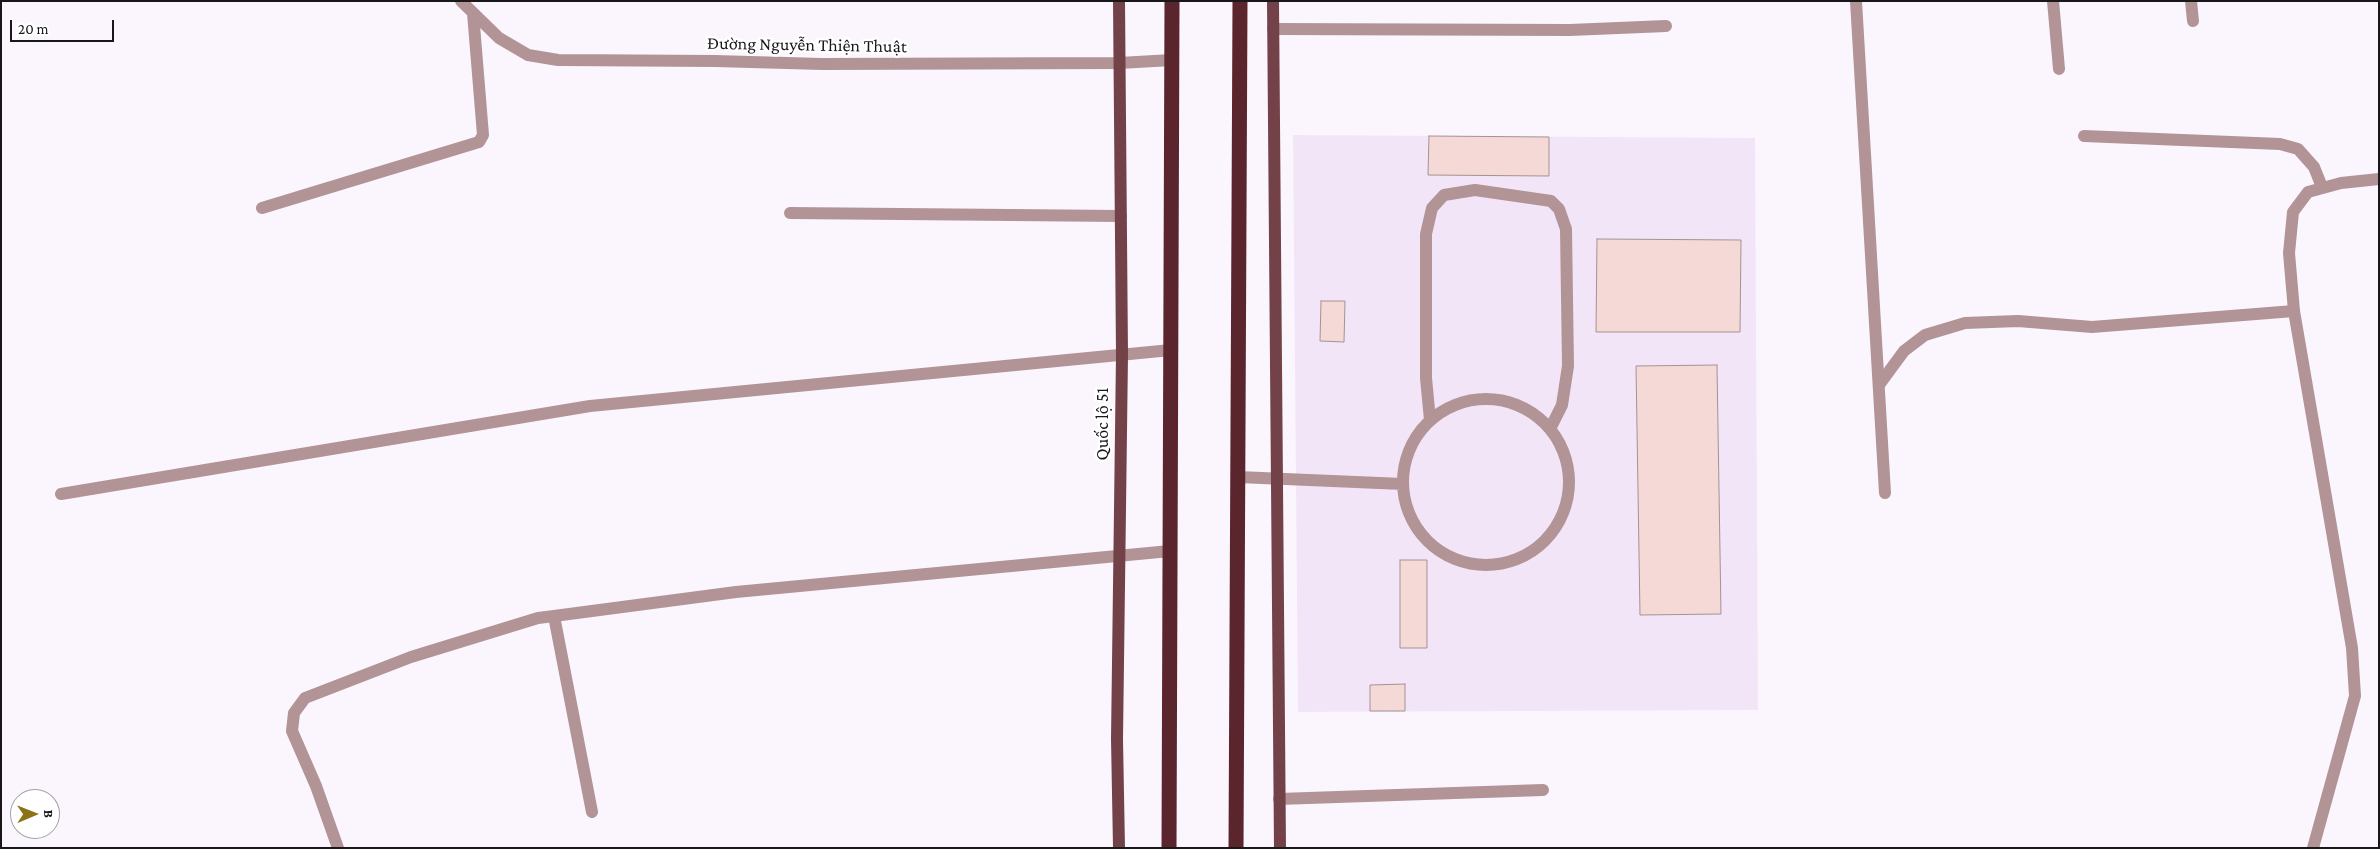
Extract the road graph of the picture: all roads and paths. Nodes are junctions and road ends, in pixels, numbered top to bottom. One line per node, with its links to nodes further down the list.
1 (461, 1): 9 (street, Đường Nguyễn Thiện Thuật)
2 (1119, 1): 14 (main road, Quốc lộ 51)
3 (1172, 1): 13 (highway)
4 (1240, 1): 28 (highway)
5 (1273, 1): 12 (main road)
6 (1856, 1): 25 (street)
7 (2053, 1): 15 (street)
8 (2191, 1): 10 (street)
9 (473, 13): 14 (street, Đường Nguyễn Thiện Thuật); 19 (street)
10 (2193, 21)
11 (1666, 26): 12 (street)
12 (1273, 29): 29 (main road)
13 (1172, 60): 14 (street, Đường Nguyễn Thiện Thuật); 23 (highway)
14 (1119, 63): 21 (main road, Quốc lộ 51)
15 (2059, 69)
16 (2084, 136): 18 (street)
17 (2379, 179): 18 (street)
18 (2322, 187): 22 (street)
19 (262, 208)
20 (790, 213): 21 (street)
21 (1122, 216): 24 (main road, Quốc lộ 51)
22 (2294, 311): 25 (street); 44 (street)
23 (1171, 350): 24 (street); 33 (highway)
24 (1122, 355): 32 (street); 34 (main road, Quốc lộ 51)
25 (1879, 384): 31 (street)
26 (1430, 420): 27 (street); 27 (street); 30 (street)
27 (1550, 429): 30 (street)
28 (1238, 477): 29 (street); 42 (highway)
29 (1277, 478): 30 (street); 37 (main road)
30 (1403, 484)
31 (1885, 493)
32 (61, 494)
33 (1170, 551): 34 (street); 41 (highway)
34 (1120, 554): 35 (street); 40 (main road, Quốc lộ 51)
35 (554, 616): 38 (street); 39 (street)
36 (1543, 790): 37 (street)
37 (1279, 799): 43 (main road)
38 (592, 812)
39 (338, 848)
40 (1119, 848)
41 (1169, 848)
42 (1236, 848)
43 (1280, 848)
44 (2313, 848)

